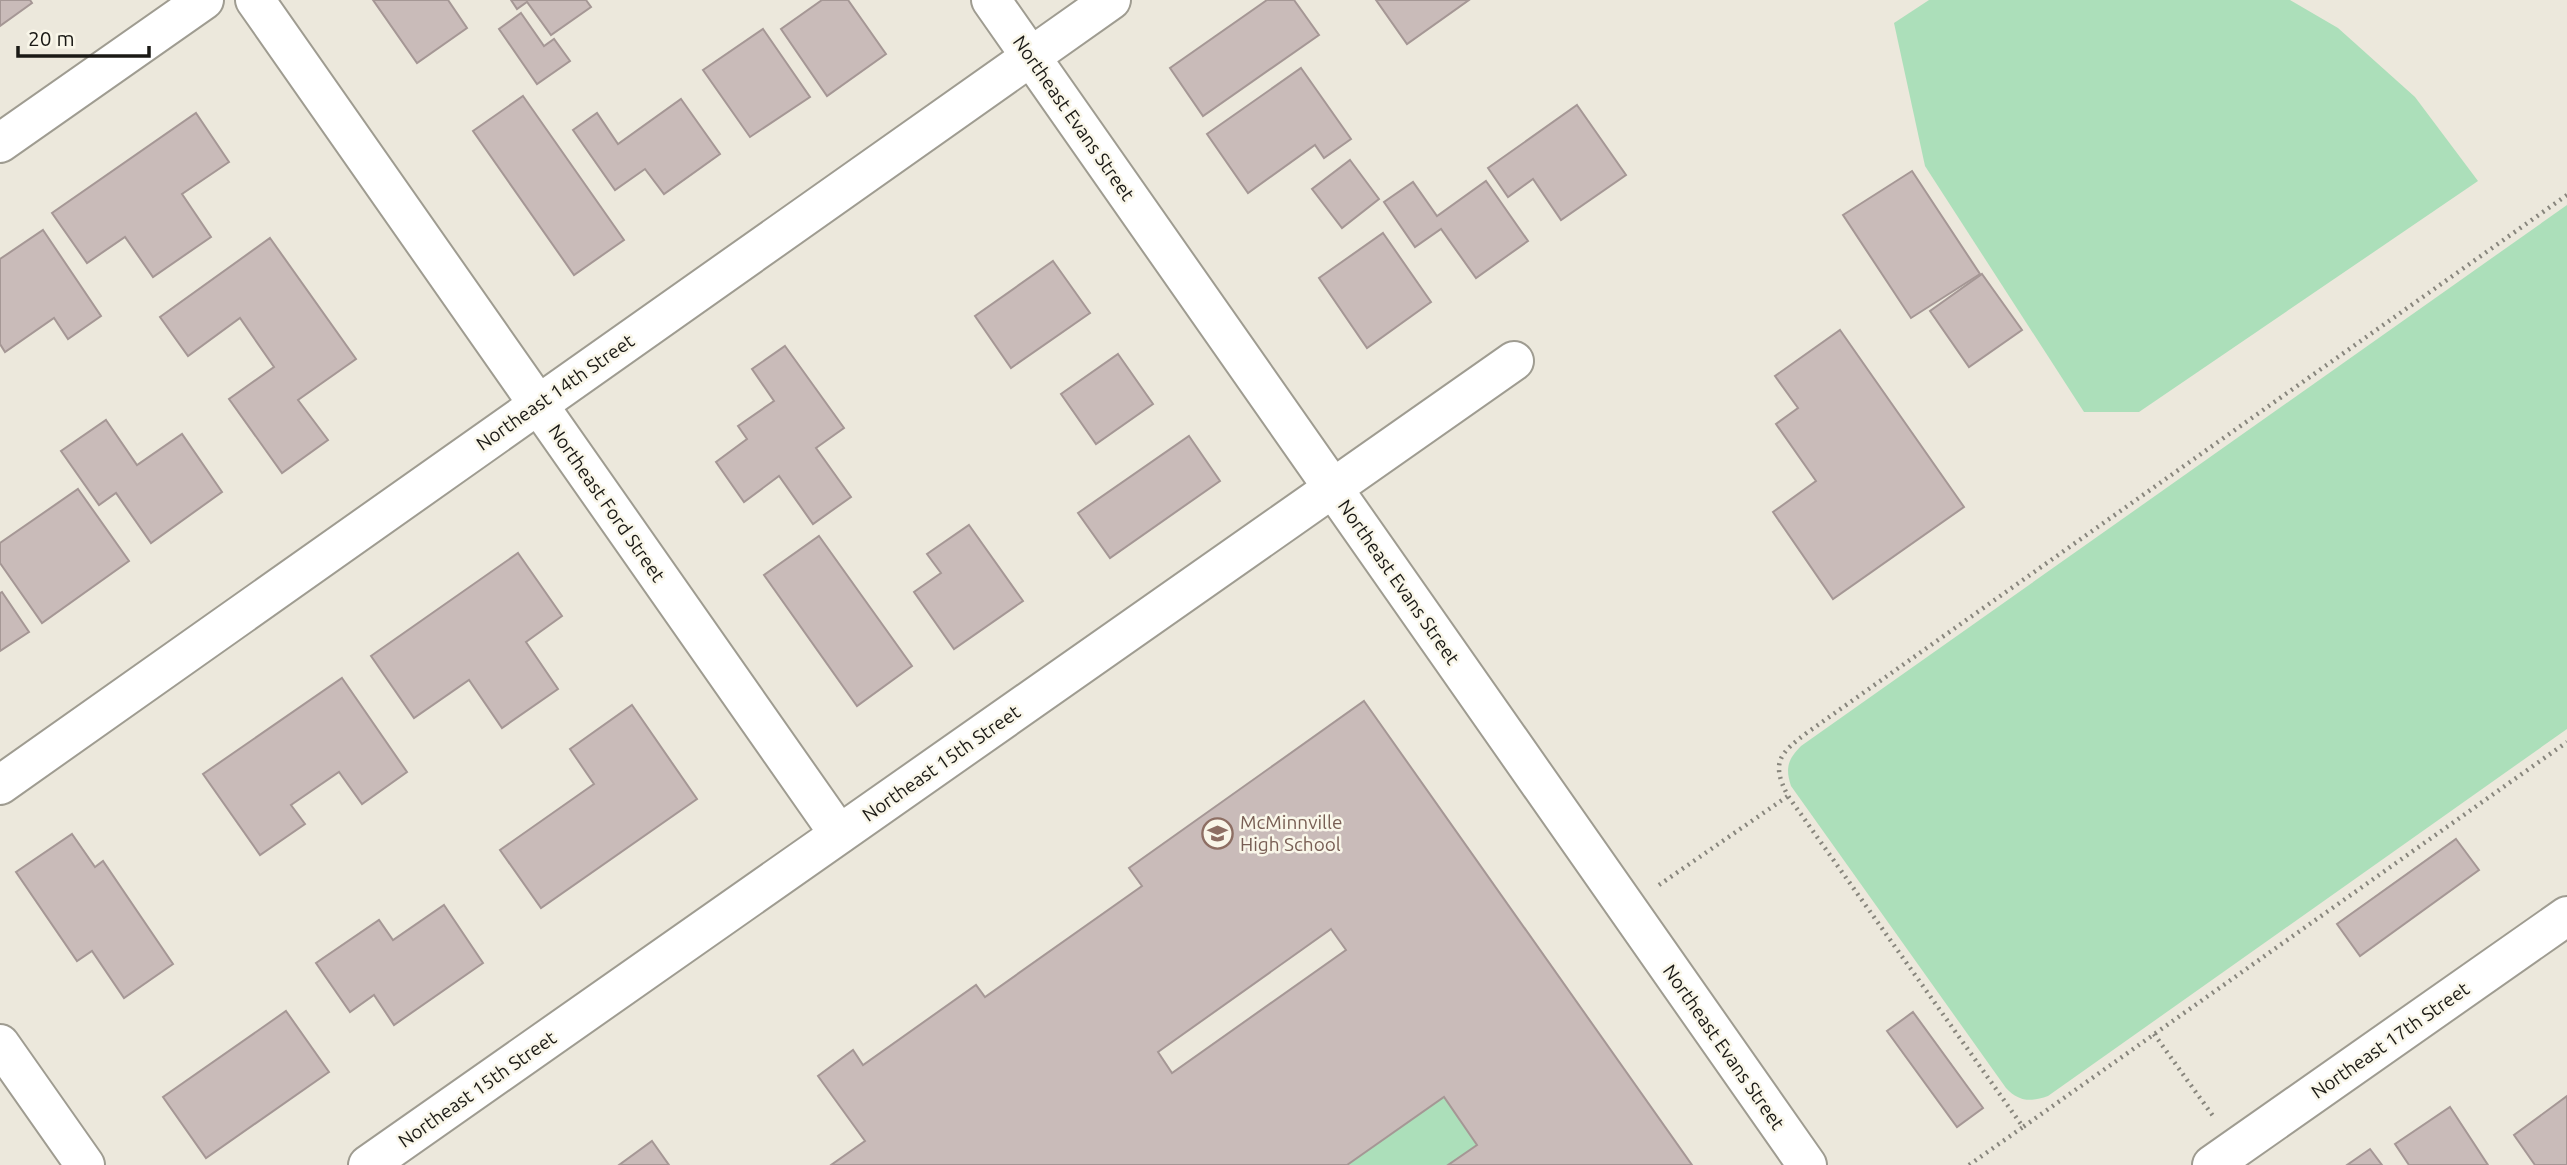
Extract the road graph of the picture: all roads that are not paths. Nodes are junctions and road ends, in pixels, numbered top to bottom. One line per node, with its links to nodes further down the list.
1 (204, 0): 6 (street)
2 (255, 0): 8 (street, Northeast Ford Street)
3 (991, 0): 5 (street, Northeast Evans Street)
4 (1111, 0): 5 (street, Northeast 14th Street)
5 (1031, 57): 8 (street, Northeast 14th Street); 9 (street, Northeast Evans Street)
6 (0, 143)
7 (1514, 361): 9 (street, Northeast 15th Street)
8 (538, 404): 10 (street, Northeast 14th Street); 11 (street, Northeast Ford Street)
9 (1333, 488): 11 (street, Northeast 15th Street); 17 (street, Northeast Evans Street)
10 (0, 785)
11 (839, 834): 16 (street, Northeast 15th Street)
12 (2567, 916): 14 (street, Northeast 17th Street)
13 (0, 1044): 15 (street)
14 (2220, 1160)
15 (85, 1165)
16 (368, 1165)
17 (1807, 1165)

